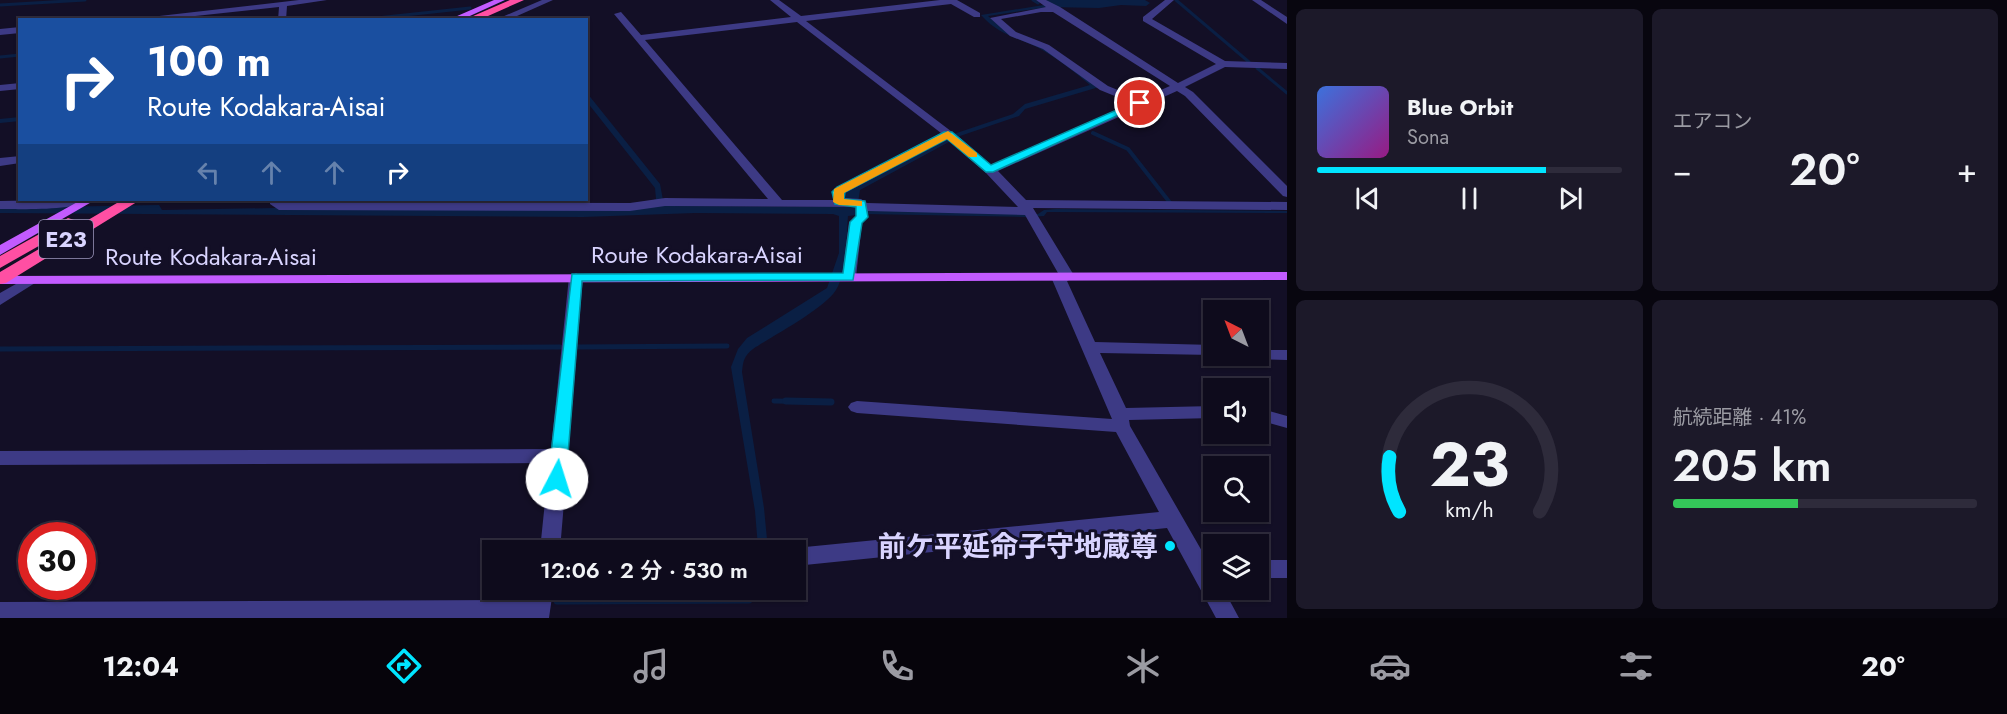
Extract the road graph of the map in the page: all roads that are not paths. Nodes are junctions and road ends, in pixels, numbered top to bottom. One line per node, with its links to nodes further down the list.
1 (323, 0): 10 (street)
2 (501, 0): 18 (main road)
3 (519, 0): 19 (highway)
4 (537, 0): 20 (highway)
5 (549, 0): 21 (street)
6 (774, 0): 22 (street)
7 (952, 0): 15 (street); 22 (street)
8 (1170, 0): 27 (street)
9 (1256, 0): 12 (street)
10 (283, 4): 16 (street); 17 (street)
11 (1050, 6): 30 (street); 32 (street)
12 (1273, 12): 13 (street); 23 (street)
13 (1287, 12)
14 (618, 14): 26 (street)
15 (977, 15)
16 (147, 18)
17 (282, 18)
18 (457, 18)
19 (474, 18)
20 (493, 18)
21 (504, 18)
22 (798, 19): 26 (street); 33 (street)
23 (1287, 21)
24 (18, 30): 25 (street)
25 (0, 32)
26 (639, 38): 45 (street)
27 (1223, 64): 28 (street); 30 (street)
28 (1287, 66)
29 (18, 86): 31 (street)
30 (1176, 87): 32 (street); 37 (street)
31 (0, 88)
32 (1140, 103): 36 (street)
33 (952, 137): 36 (street); 43 (street)
34 (18, 159): 35 (street)
35 (0, 162)
36 (990, 170): 49 (street)
37 (1287, 193)
38 (77, 201): 46 (street)
39 (84, 201): 50 (main road)
40 (107, 201): 51 (highway, E23)
41 (130, 201): 56 (highway, E23)
42 (276, 201): 44 (street)
43 (839, 202): 45 (street); 48 (street)
44 (520, 203): 45 (street)
45 (779, 204)
46 (0, 205)
47 (1287, 206): 49 (street)
48 (861, 209): 49 (street); 54 (street)
49 (1028, 211): 55 (street)
50 (0, 251)
51 (0, 263)
52 (1287, 276): 55 (main road, Route Kodakara-Aisai)
53 (576, 277): 54 (main road, Route Kodakara-Aisai); 57 (main road, Route Kodakara-Aisai); 68 (street)
54 (849, 277): 55 (main road, Route Kodakara-Aisai)
55 (1063, 277): 59 (street)
56 (0, 279): 57 (main road, Route Kodakara-Aisai)
57 (30, 280): 58 (street)
58 (0, 300)
59 (1088, 347): 60 (street); 66 (street)
60 (1203, 350)
61 (1269, 355): 62 (street)
62 (1287, 355)
63 (857, 406): 66 (street)
64 (1203, 413): 66 (street)
65 (1269, 417): 67 (street)
66 (1120, 420): 70 (street)
67 (1287, 422)
68 (559, 456): 69 (street); 71 (street)
69 (0, 458)
70 (1171, 519): 72 (street); 73 (street)
71 (551, 540)
72 (806, 556)
73 (1203, 564)
74 (1269, 569): 75 (street)
75 (1287, 569)
76 (1220, 600): 79 (street)
77 (540, 606): 78 (street)
78 (0, 612)
79 (1228, 618)

